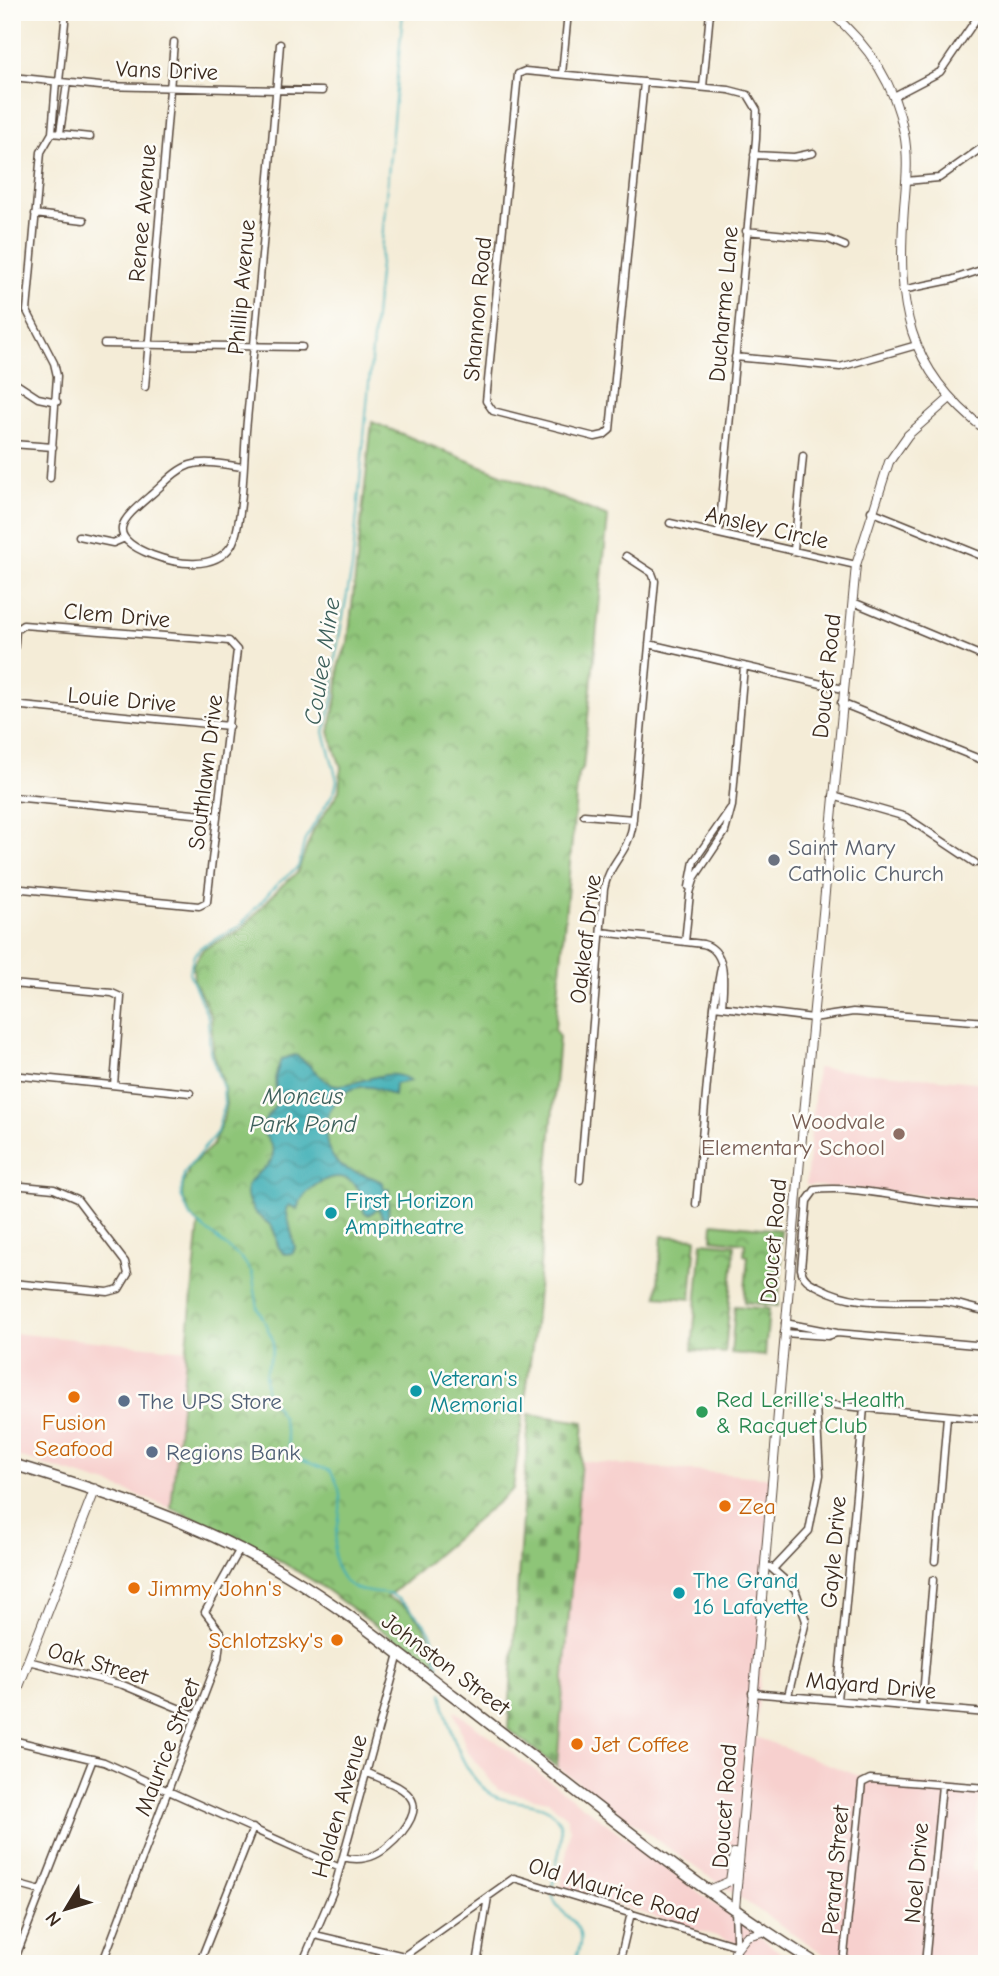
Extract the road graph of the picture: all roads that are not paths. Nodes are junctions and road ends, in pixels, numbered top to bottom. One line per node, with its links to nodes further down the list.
1 (66, 12): 10 (street)
2 (568, 12): 8 (street)
3 (710, 12): 12 (street)
4 (830, 12): 17 (street)
5 (977, 13): 17 (street)
6 (174, 42): 13 (street, Renee Avenue)
7 (280, 44): 14 (street, Phillip Avenue)
8 (562, 74): 11 (street, Shannon Road); 11 (street, Shannon Road)
9 (12, 77): 10 (street, Vans Drive)
10 (60, 82): 13 (street, Vans Drive); 18 (street); 18 (street)
11 (644, 82): 12 (street, Shannon Road)
12 (703, 87): 16 (street, Shannon Road)
13 (171, 89): 14 (street, Vans Drive); 31 (street, Renee Avenue)
14 (276, 90): 15 (street, Vans Drive); 33 (street, Phillip Avenue)
15 (322, 91)
16 (735, 91): 22 (street, Ducharme Lane)
17 (894, 96): 23 (street)
18 (56, 133): 19 (street); 24 (street)
19 (90, 137)
20 (987, 144): 23 (street)
21 (813, 153): 22 (street)
22 (754, 155): 26 (street, Ducharme Lane)
23 (906, 181): 29 (street)
24 (35, 214): 25 (street); 39 (street)
25 (84, 220)
26 (746, 231): 27 (street); 35 (street, Ducharme Lane)
27 (845, 246)
28 (987, 268): 29 (street)
29 (902, 290): 32 (street)
30 (104, 344): 31 (street)
31 (148, 344): 33 (street); 37 (street, Renee Avenue)
32 (917, 345): 35 (street); 38 (street)
33 (254, 346): 34 (street); 44 (street, Phillip Avenue)
34 (302, 347)
35 (736, 357): 48 (street, Ducharme Lane)
36 (14, 383): 39 (street)
37 (145, 387)
38 (950, 398): 40 (street); 46 (street, Doucet Road)
39 (57, 402): 42 (street)
40 (987, 430)
41 (12, 444): 42 (street)
42 (53, 447): 45 (street)
43 (803, 456): 51 (street)
44 (243, 467): 50 (street); 50 (street, Phillip Avenue)
45 (50, 478)
46 (871, 511): 53 (street); 54 (street, Doucet Road)
47 (670, 523): 48 (street, Ansley Circle)
48 (719, 533): 51 (street, Ansley Circle)
49 (79, 536): 50 (street)
50 (125, 538)
51 (794, 550): 54 (street, Ansley Circle)
52 (626, 556): 57 (street, Oakleaf Drive)
53 (987, 558)
54 (856, 565): 55 (street, Doucet Road)
55 (853, 602): 59 (street); 62 (street, Doucet Road)
56 (235, 644): 58 (street, Clem Drive); 65 (street, Southlawn Drive)
57 (649, 645): 60 (street); 72 (street, Oakleaf Drive)
58 (13, 646): 61 (street)
59 (987, 658)
60 (744, 666): 62 (street); 69 (street)
61 (12, 679)
62 (843, 689): 63 (street, Doucet Road)
63 (841, 703): 66 (street); 67 (street, Doucet Road)
64 (12, 705): 65 (street, Louie Drive)
65 (229, 726): 71 (street, Southlawn Drive)
66 (987, 762)
67 (833, 796): 73 (street); 80 (street, Doucet Road)
68 (12, 797): 71 (street)
69 (732, 806): 75 (street); 75 (street)
70 (584, 815): 72 (street)
71 (215, 816): 74 (street, Southlawn Drive)
72 (633, 819): 76 (street, Oakleaf Drive)
73 (975, 863)
74 (12, 888)
75 (690, 892): 77 (street)
76 (601, 932): 77 (street); 85 (street, Oakleaf Drive)
77 (685, 942): 79 (street)
78 (12, 985): 83 (street)
79 (718, 1007): 80 (street); 87 (street)
80 (813, 1018): 81 (street); 89 (street, Doucet Road)
81 (987, 1022)
82 (12, 1075): 83 (street)
83 (114, 1085): 84 (street)
84 (190, 1093)
85 (580, 1180)
86 (12, 1185): 91 (street)
87 (696, 1204)
88 (987, 1205): 90 (street)
89 (789, 1273): 90 (street); 93 (street, Doucet Road)
90 (802, 1275): 92 (street)
91 (12, 1283)
92 (987, 1311)
93 (785, 1323): 94 (street, Doucet Road); 95 (street)
94 (784, 1333): 95 (street); 97 (street, Doucet Road)
95 (837, 1333): 96 (street)
96 (987, 1346)
97 (778, 1400): 98 (street); 106 (street, Doucet Road)
98 (816, 1405): 99 (street); 107 (street)
99 (864, 1408): 100 (street); 114 (street, Gayle Drive)
100 (947, 1416): 101 (street); 105 (street)
101 (987, 1419)
102 (12, 1464): 103 (main road, Johnston Street)
103 (95, 1489): 104 (main road, Johnston Street); 110 (main road)
104 (240, 1549): 109 (main road, Johnston Street); 118 (street, Maurice Street)
105 (935, 1561)
106 (763, 1566): 107 (street); 112 (street, Doucet Road)
107 (775, 1568): 113 (street)
108 (933, 1580): 116 (street)
109 (399, 1654): 122 (street, Holden Avenue); 130 (main road, Johnston Street)
110 (28, 1661): 111 (main road); 118 (street, Oak Street)
111 (16, 1682): 115 (main road)
112 (752, 1693): 113 (street, Mayard Drive); 119 (street, Doucet Road)
113 (788, 1696): 114 (street, Mayard Drive)
114 (837, 1700): 116 (street, Mayard Drive)
115 (12, 1703)
116 (922, 1707): 117 (street, Mayard Drive)
117 (987, 1713)
118 (197, 1716): 125 (street, Maurice Street)
119 (748, 1735): 130 (street); 133 (street, Doucet Road)
120 (12, 1740): 121 (street)
121 (93, 1759): 125 (street); 131 (street)
122 (366, 1772): 127 (street, Holden Avenue); 127 (street)
123 (942, 1785): 124 (street); 148 (street, Perard Street); 149 (street, Noel Drive)
124 (987, 1788)
125 (170, 1790): 126 (street); 140 (street, Maurice Street)
126 (253, 1828): 128 (street); 141 (street)
127 (343, 1857): 128 (street, Holden Avenue)
128 (340, 1868): 136 (street, Holden Avenue)
129 (12, 1883): 131 (street)
130 (709, 1890): 133 (main road, Johnston Street)
131 (41, 1891): 139 (street)
132 (488, 1897): 134 (street, Old Maurice Road); 138 (street); 144 (street)
133 (735, 1909): 135 (main road, Johnston Street); 137 (street)
134 (631, 1913): 137 (street, Old Maurice Road); 145 (street)
135 (766, 1931): 137 (street); 147 (main road, Johnston Street)
136 (315, 1936): 138 (street); 142 (street, Holden Avenue)
137 (735, 1948): 146 (street)
138 (404, 1956): 143 (street)
139 (13, 1964)
140 (102, 1964)
141 (199, 1964)
142 (302, 1964)
143 (398, 1964)
144 (477, 1964)
145 (619, 1964)
146 (737, 1964)
147 (817, 1964)
148 (843, 1964)
149 (925, 1964)

